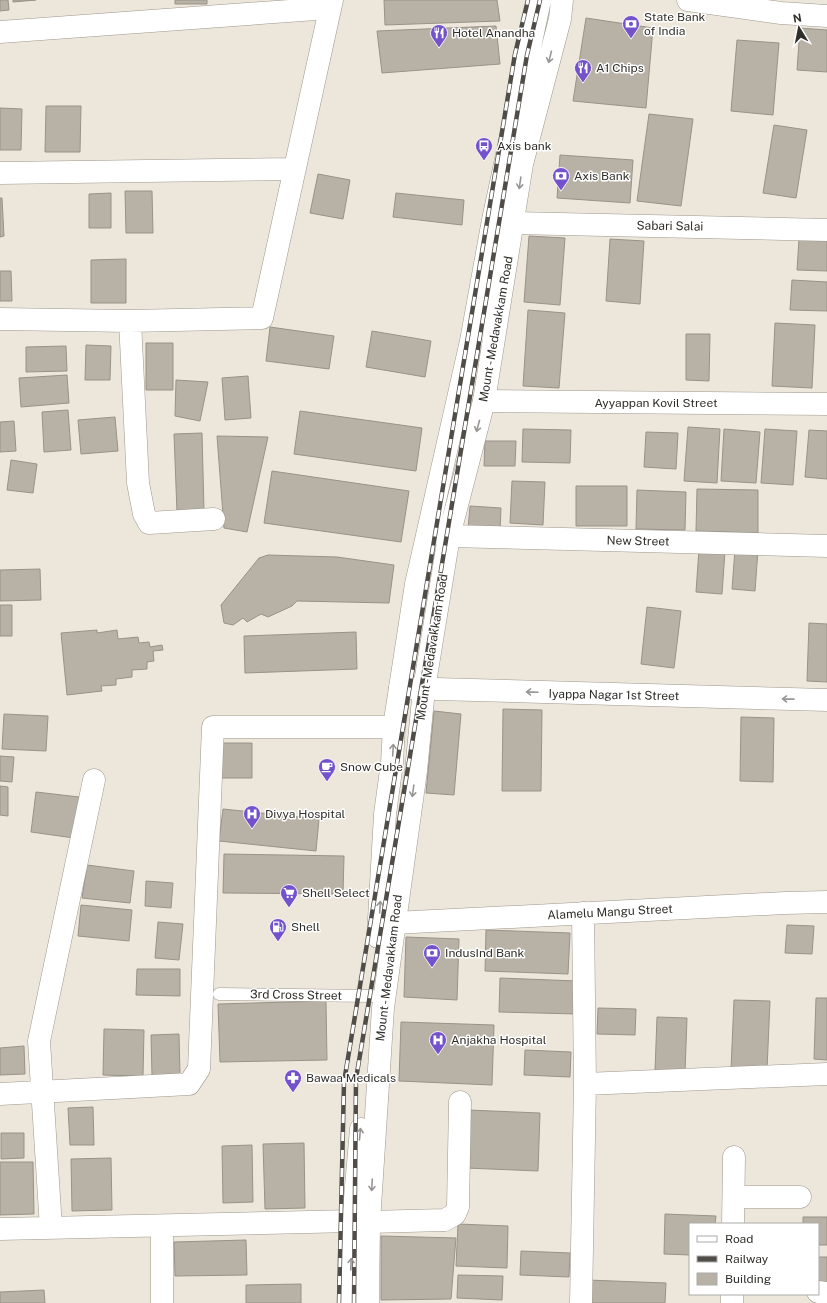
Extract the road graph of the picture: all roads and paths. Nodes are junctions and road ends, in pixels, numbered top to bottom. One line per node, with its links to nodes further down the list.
1 (540, 0): 10 (street, Mount - Medavakkam Road)
2 (562, 0): 10 (street, Mount - Medavakkam Road, one-way to 10)
3 (688, 0): 5 (street)
4 (331, 4): 7 (street); 8 (street)
5 (782, 6): 6 (street)
6 (827, 16)
7 (0, 32)
8 (295, 169): 9 (street); 13 (street)
9 (0, 173)
10 (503, 222): 11 (street, Sabari Salai); 14 (street, Mount - Medavakkam Road); 19 (street, Mount - Medavakkam Road)
11 (827, 230)
12 (0, 319): 13 (street)
13 (130, 321): 16 (street)
14 (484, 401): 15 (street, Ayyappan Kovil Street); 17 (street, Mount - Medavakkam Road, one-way to 17)
15 (827, 404)
16 (214, 519)
17 (449, 536): 18 (street, New Street); 20 (street, Mount - Medavakkam Road)
18 (827, 546)
19 (400, 688): 20 (street, Iyappa Nagar 1st Street); 22 (street, Mount - Medavakkam Road)
20 (424, 689): 21 (street, Iyappa Nagar 1st Street, one-way to 20); 26 (street, Mount - Medavakkam Road, one-way to 26)
21 (827, 700)
22 (394, 728): 28 (street, Mount - Medavakkam Road, one-way to 22); 31 (street)
23 (94, 780): 31 (street)
24 (827, 902): 25 (street, Alamelu Mangu Street)
25 (583, 913): 26 (street, Alamelu Mangu Street); 30 (street)
26 (394, 923): 37 (street, Mount - Medavakkam Road, one-way to 37)
27 (219, 994): 28 (lane, 3rd Cross Street)
28 (372, 996): 37 (street, Mount - Medavakkam Road, one-way to 28)
29 (827, 1074): 30 (street)
30 (585, 1084): 45 (street)
31 (42, 1092): 32 (street); 40 (street)
32 (0, 1094)
33 (460, 1102): 37 (street)
34 (734, 1157): 35 (street)
35 (734, 1197): 36 (street); 38 (street)
36 (800, 1197)
37 (361, 1222): 39 (street); 43 (street, Mount - Medavakkam Road, one-way to 37); 44 (street, Mount - Medavakkam Road)
38 (733, 1223)
39 (162, 1226): 40 (street); 42 (street)
40 (51, 1228): 41 (street)
41 (0, 1229)
42 (162, 1303)
43 (350, 1303)
44 (368, 1303)
45 (581, 1303)

